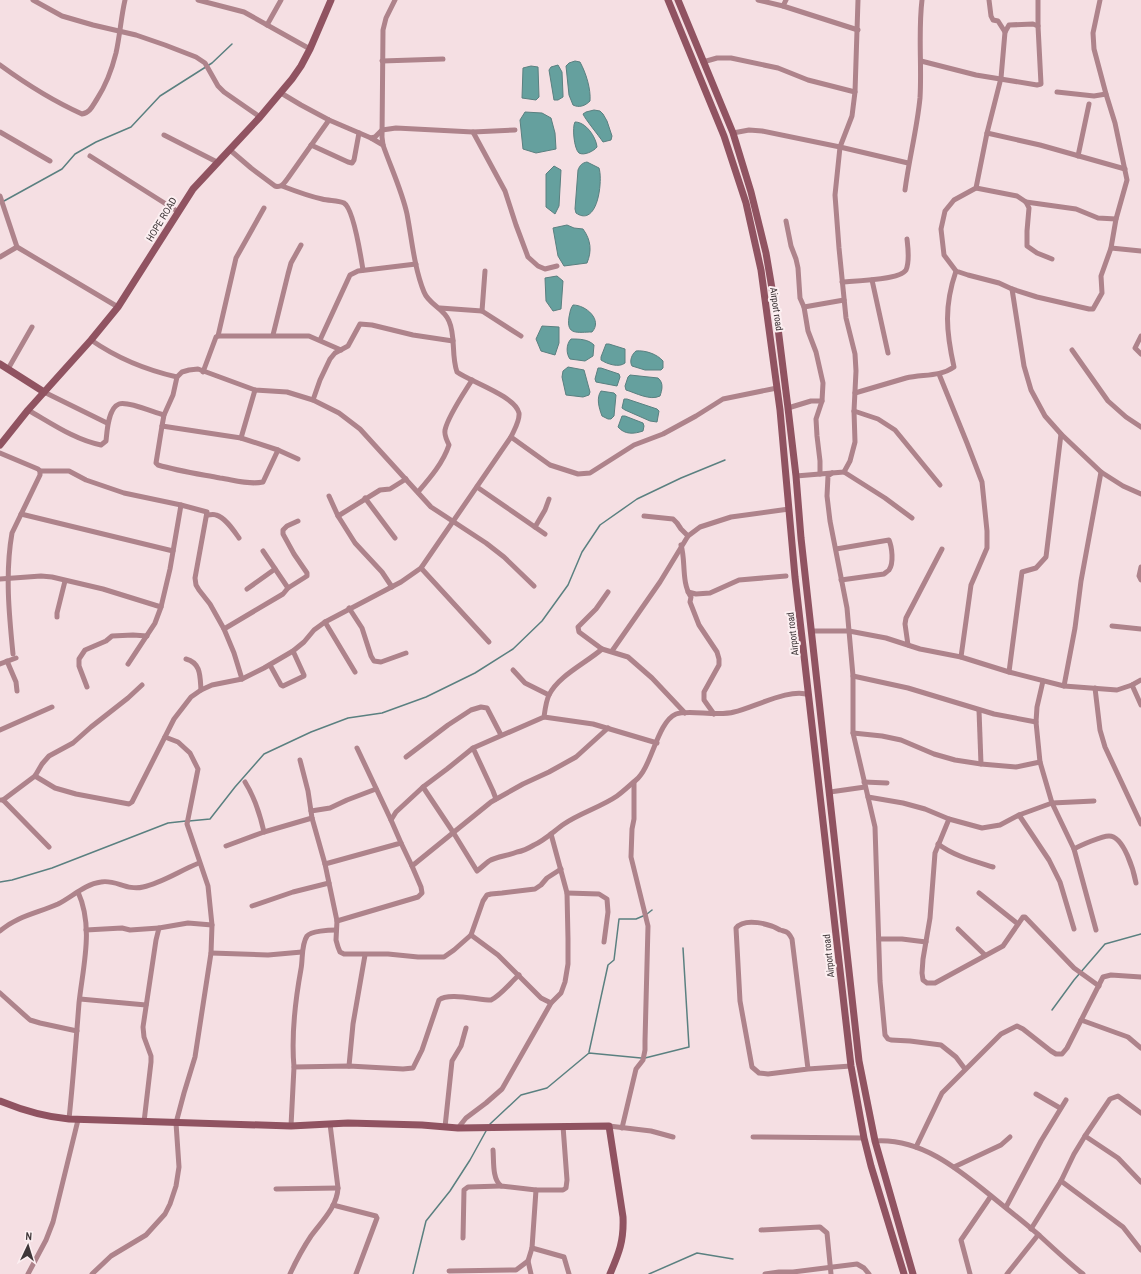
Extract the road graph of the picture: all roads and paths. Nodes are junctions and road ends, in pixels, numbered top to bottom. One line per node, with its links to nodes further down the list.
1 (33, 0): 20 (street)
2 (125, 0): 20 (street)
3 (198, 0): 17 (street)
4 (281, 0): 17 (street)
5 (331, 0): 22 (main road, HOPE ROAD)
6 (395, 0): 24 (street)
7 (668, 0): 96 (main road, Airport road)
8 (678, 0): 26 (main road, Airport road)
9 (758, 0): 16 (street)
10 (786, 0): 16 (street)
11 (858, 0): 19 (street)
12 (922, 0): 25 (street)
13 (989, 0): 21 (street)
14 (1038, 0): 18 (street)
15 (1100, 0): 32 (street)
16 (783, 6): 19 (street)
17 (267, 25): 22 (street)
18 (1038, 26): 21 (street); 28 (street)
19 (858, 30): 29 (street)
20 (119, 31): 27 (street); 34 (street)
21 (1005, 32): 28 (street)
22 (310, 49): 31 (main road, HOPE ROAD)
23 (443, 59): 24 (street)
24 (382, 61): 36 (street)
25 (921, 61): 28 (street); 53 (street)
26 (703, 62): 29 (street); 41 (main road, Airport road)
27 (0, 65)
28 (1000, 78): 42 (street)
29 (855, 92): 47 (street)
30 (1057, 92): 32 (street)
31 (281, 93): 34 (main road, HOPE ROAD); 35 (street)
32 (1106, 94): 54 (street)
33 (1089, 104): 50 (street)
34 (260, 117): 48 (main road, HOPE ROAD)
35 (329, 120): 40 (street); 45 (street)
36 (382, 130): 39 (street); 44 (street); 46 (street)
37 (515, 130): 39 (street)
38 (0, 132): 51 (street)
39 (473, 132): 72 (street)
40 (359, 133): 44 (street); 45 (street)
41 (733, 133): 47 (street); 97 (main road, Airport road)
42 (987, 133): 50 (street); 56 (street)
43 (164, 135): 52 (street)
44 (371, 138): 46 (street)
45 (311, 145): 55 (street)
46 (383, 145): 71 (street)
47 (840, 147): 53 (street); 77 (street)
48 (230, 150): 52 (main road, HOPE ROAD); 55 (street)
49 (90, 156): 61 (street)
50 (1078, 156): 54 (street)
51 (50, 161)
52 (217, 162): 61 (main road, HOPE ROAD)
53 (908, 163): 57 (street)
54 (1125, 169): 62 (street)
55 (282, 186): 73 (street)
56 (976, 188): 59 (street); 75 (street)
57 (905, 190)
58 (0, 196): 66 (street)
59 (1026, 202): 62 (street); 70 (street)
60 (264, 208): 86 (street)
61 (177, 211): 80 (main road, HOPE ROAD)
62 (1116, 219): 67 (street)
63 (786, 221): 82 (street)
64 (907, 239): 76 (street)
65 (301, 245): 85 (street)
66 (17, 247): 69 (street); 80 (street)
67 (1111, 248): 68 (street); 78 (street)
68 (1141, 251)
69 (0, 257)
70 (1052, 260)
71 (416, 264): 73 (street); 81 (street)
72 (557, 266)
73 (363, 270): 90 (street)
74 (485, 271): 83 (street)
75 (956, 271): 78 (street); 101 (street)
76 (872, 280): 77 (street); 94 (street)
77 (842, 282): 79 (street)
78 (1012, 289): 117 (street)
79 (844, 300): 82 (street); 107 (street)
80 (118, 307): 89 (main road, HOPE ROAD)
81 (440, 308): 83 (street); 91 (street)
82 (804, 308): 109 (street)
83 (482, 311): 87 (street)
84 (32, 327): 99 (street)
85 (273, 335): 86 (street); 90 (street)
86 (218, 336): 100 (street)
87 (521, 336)
88 (1141, 336): 95 (street)
89 (91, 340): 102 (street); 106 (main road, HOPE ROAD)
90 (320, 340): 92 (street)
91 (453, 341): 92 (street); 103 (street)
92 (341, 350): 108 (street)
93 (1072, 350): 116 (street)
94 (888, 353)
95 (1141, 354)
96 (773, 355): 97 (main road); 104 (main road, Airport road)
97 (781, 355): 110 (main road, Airport road)
98 (0, 364): 99 (main road)
99 (8, 369): 106 (main road)
100 (203, 372): 102 (street); 105 (street)
101 (939, 374): 107 (street); 190 (street)
102 (177, 377): 113 (street)
103 (472, 380): 118 (street); 133 (street)
104 (777, 388): 118 (street); 139 (main road, Airport road)
105 (255, 390): 108 (street); 119 (street)
106 (44, 392): 111 (main road, HOPE ROAD); 114 (street)
107 (855, 393): 112 (street)
108 (313, 400): 130 (street)
109 (822, 401): 110 (street); 128 (street)
110 (788, 408): 129 (main road, Airport road)
111 (28, 410): 114 (street); 120 (main road, HOPE ROAD)
112 (854, 411): 125 (street); 131 (street)
113 (164, 416): 114 (street); 115 (street)
114 (107, 423)
115 (162, 426): 119 (street); 121 (street)
116 (1141, 427)
117 (1061, 434): 126 (street); 198 (street)
118 (511, 437): 132 (street)
119 (241, 438): 121 (street)
120 (0, 445)
121 (278, 450): 123 (street)
122 (0, 453): 124 (street)
123 (298, 459)
124 (40, 471): 138 (street); 140 (street)
125 (844, 472): 127 (street); 144 (street)
126 (1101, 472): 134 (street); 205 (street)
127 (832, 473): 128 (street); 153 (street)
128 (820, 474): 129 (street)
129 (796, 476): 157 (main road, Airport road)
130 (406, 479): 133 (street); 136 (street)
131 (940, 485)
132 (477, 487): 146 (street); 147 (street)
133 (418, 492): 146 (street)
134 (1141, 494)
135 (329, 496): 142 (street)
136 (365, 498): 142 (street); 151 (street)
137 (549, 499): 147 (street)
138 (181, 505): 141 (street); 155 (street)
139 (789, 509): 149 (street); 158 (main road, Airport road)
140 (21, 514): 155 (street); 163 (street)
141 (207, 515): 150 (street); 179 (street)
142 (338, 516): 169 (street)
143 (644, 516): 149 (street)
144 (912, 518)
145 (298, 521): 170 (street)
146 (453, 522): 160 (street); 168 (street)
147 (535, 527): 148 (street)
148 (545, 534)
149 (688, 536): 152 (street)
150 (239, 538)
151 (394, 538)
152 (682, 544): 173 (street); 188 (street)
153 (836, 549): 165 (street); 165 (street)
154 (942, 550): 185 (street)
155 (173, 551): 174 (street)
156 (263, 551): 161 (street)
157 (803, 556): 158 (main road); 181 (main road, Airport road)
158 (794, 557): 211 (main road, Airport road)
159 (1141, 567): 166 (street)
160 (421, 568): 169 (street); 184 (street)
161 (275, 569): 170 (street); 171 (street)
162 (786, 576): 173 (street)
163 (8, 579): 164 (street); 167 (street); 192 (street)
164 (0, 580)
165 (841, 580): 182 (street)
166 (1141, 580)
167 (65, 581): 174 (street); 176 (street)
168 (534, 586)
169 (392, 587): 175 (street)
170 (288, 588): 179 (street)
171 (247, 589)
172 (608, 592): 186 (street)
173 (687, 592): 216 (street)
174 (161, 607): 183 (street)
175 (349, 608): 177 (street); 189 (street)
176 (57, 616)
177 (325, 622): 187 (street); 197 (street)
178 (1112, 626): 180 (street)
179 (224, 629): 200 (street)
180 (1141, 629)
181 (811, 631): 182 (street); 238 (main road, Airport road)
182 (849, 631): 185 (street); 199 (street)
183 (147, 636): 194 (street); 206 (street)
184 (489, 642)
185 (908, 645): 190 (street)
186 (602, 649): 188 (street); 210 (street)
187 (293, 651): 195 (street); 195 (street)
188 (612, 651): 215 (street)
189 (406, 653)
190 (961, 657): 198 (street)
191 (186, 659): 208 (street)
192 (7, 661): 193 (street); 209 (street)
193 (0, 664)
194 (128, 664)
195 (270, 665): 200 (street)
196 (513, 670): 210 (street)
197 (355, 672)
198 (1009, 672): 202 (street)
199 (853, 676): 214 (street); 221 (street)
200 (242, 679): 208 (street)
201 (1141, 680): 204 (street)
202 (1043, 681): 205 (street); 218 (street)
203 (142, 685): 231 (street)
204 (1132, 685): 207 (street); 212 (street)
205 (1064, 686): 207 (street)
206 (87, 687)
207 (1095, 688): 249 (street)
208 (201, 690): 223 (street)
209 (17, 691)
210 (549, 695): 217 (street)
211 (809, 695): 216 (street); 270 (main road, Airport road)
212 (1141, 705)
213 (52, 707): 220 (street)
214 (979, 710): 218 (street); 230 (street)
215 (685, 713): 216 (street); 224 (street)
216 (714, 714)
217 (544, 716): 219 (street); 222 (street)
218 (1036, 722): 229 (street)
219 (608, 728): 224 (street); 240 (street)
220 (0, 730)
221 (853, 733): 230 (street); 235 (street)
222 (501, 735): 226 (street); 227 (street)
223 (165, 737): 231 (street); 258 (street)
224 (657, 743): 233 (street)
225 (357, 748): 237 (street)
226 (473, 748): 236 (street); 240 (street)
227 (406, 757)
228 (300, 760): 244 (street)
229 (1040, 762): 230 (street); 243 (street)
230 (981, 764)
231 (35, 776): 241 (street)
232 (245, 782): 250 (street)
233 (634, 782): 252 (street); 320 (street)
234 (887, 783): 235 (street)
235 (864, 785): 238 (street); 239 (street)
236 (423, 787): 248 (street); 251 (street)
237 (376, 789): 244 (street); 248 (street)
238 (830, 792): 269 (main road, Airport road)
239 (868, 797): 247 (street); 282 (street)
240 (496, 799): 251 (street)
241 (2, 800): 256 (street)
242 (1094, 801): 243 (street)
243 (1052, 803): 245 (street); 257 (street)
244 (311, 811): 246 (street)
245 (1019, 815): 247 (street); 276 (street)
246 (312, 818): 250 (street); 259 (street)
247 (950, 819): 254 (street)
248 (391, 820): 253 (street)
249 (1141, 824)
250 (264, 832): 255 (street)
251 (453, 832): 252 (street); 260 (street)
252 (551, 834): 262 (street)
253 (401, 843): 259 (street); 260 (street)
254 (938, 844): 261 (street); 284 (street)
255 (226, 846)
256 (49, 847)
257 (1074, 849): 264 (street); 279 (street)
258 (199, 863): 265 (street); 273 (street)
259 (325, 864): 263 (street)
260 (412, 866): 271 (street)
261 (993, 867)
262 (561, 869): 266 (street); 281 (street)
263 (329, 883): 268 (street); 271 (street)
264 (1136, 883)
265 (78, 892): 277 (street); 280 (street)
266 (567, 893): 283 (street); 294 (street)
267 (979, 893): 272 (street)
268 (252, 906)
269 (842, 907): 270 (main road); 326 (main road, Airport road)
270 (833, 909): 301 (main road, Airport road)
271 (337, 921): 278 (street)
272 (1018, 924): 288 (street); 291 (street)
273 (212, 925): 274 (street); 286 (street)
274 (160, 928): 277 (street); 295 (street)
275 (958, 929): 288 (street)
276 (1074, 929)
277 (86, 930): 293 (street)
278 (336, 930): 285 (street); 287 (street)
279 (1096, 930)
280 (0, 931)
281 (471, 935): 287 (street); 289 (street)
282 (879, 939): 284 (street); 304 (street)
283 (604, 942)
284 (926, 942): 288 (street)
285 (302, 952): 286 (street); 302 (street)
286 (211, 953): 313 (street)
287 (365, 955): 300 (street)
288 (985, 955)
289 (519, 975): 294 (street); 300 (street)
290 (1141, 977): 291 (street)
291 (1099, 986): 296 (street)
292 (0, 993): 298 (street)
293 (80, 999): 295 (street); 298 (street)
294 (551, 1003): 319 (street)
295 (146, 1004): 312 (street)
296 (1081, 1020): 299 (street); 304 (street)
297 (466, 1028): 318 (street)
298 (77, 1031): 310 (street)
299 (1141, 1048)
300 (349, 1066): 302 (street)
301 (851, 1066): 303 (street); 325 (main road, Airport road)
302 (294, 1067): 315 (street)
303 (808, 1069): 303 (street)
304 (966, 1069): 327 (street)
305 (1036, 1094): 308 (street)
306 (1066, 1100): 308 (street)
307 (0, 1101): 310 (main road)
308 (1060, 1108): 338 (street)
309 (1141, 1113): 322 (street)
310 (69, 1120): 311 (main road)
311 (78, 1120): 312 (main road); 350 (street)
312 (144, 1122): 313 (main road)
313 (176, 1123): 315 (main road); 351 (street)
314 (330, 1124): 315 (main road); 318 (main road); 333 (street)
315 (291, 1126)
316 (564, 1126): 317 (main road); 319 (main road); 335 (street)
317 (609, 1126): 320 (street); 356 (main road)
318 (445, 1127): 319 (main road)
319 (458, 1128)
320 (622, 1128): 321 (street)
321 (673, 1136)
322 (1085, 1136): 330 (street); 331 (street)
323 (753, 1137): 325 (street)
324 (1010, 1137): 329 (street)
325 (864, 1138): 344 (main road, Airport road)
326 (875, 1141): 327 (street); 342 (main road, Airport road)
327 (916, 1147): 329 (street)
328 (493, 1150): 332 (street)
329 (954, 1167): 336 (street)
330 (1061, 1181): 339 (street); 346 (street)
331 (1141, 1182)
332 (501, 1186): 335 (street); 343 (street)
333 (338, 1188): 334 (street); 337 (street)
334 (276, 1189)
335 (536, 1190): 345 (street)
336 (991, 1196): 338 (street); 362 (street)
337 (333, 1205): 352 (street); 353 (street)
338 (1006, 1208): 339 (street)
339 (1031, 1229): 341 (street)
340 (762, 1230): 348 (street)
341 (1038, 1235): 363 (street); 364 (street)
342 (903, 1236): 344 (main road); 361 (main road, Airport road)
343 (464, 1238)
344 (894, 1238): 360 (main road, Airport road)
345 (532, 1248): 347 (street); 355 (street)
346 (1141, 1250)
347 (528, 1261): 349 (street); 354 (street)
348 (830, 1267): 357 (street); 358 (street); 359 (street)
349 (449, 1271)
350 (28, 1274)
351 (92, 1274)
352 (290, 1274)
353 (356, 1274)
354 (531, 1274)
355 (569, 1274)
356 (610, 1274)
357 (765, 1274)
358 (831, 1274)
359 (869, 1274)
360 (904, 1274)
361 (913, 1274)
362 (970, 1274)
363 (1007, 1274)
364 (1083, 1274)

